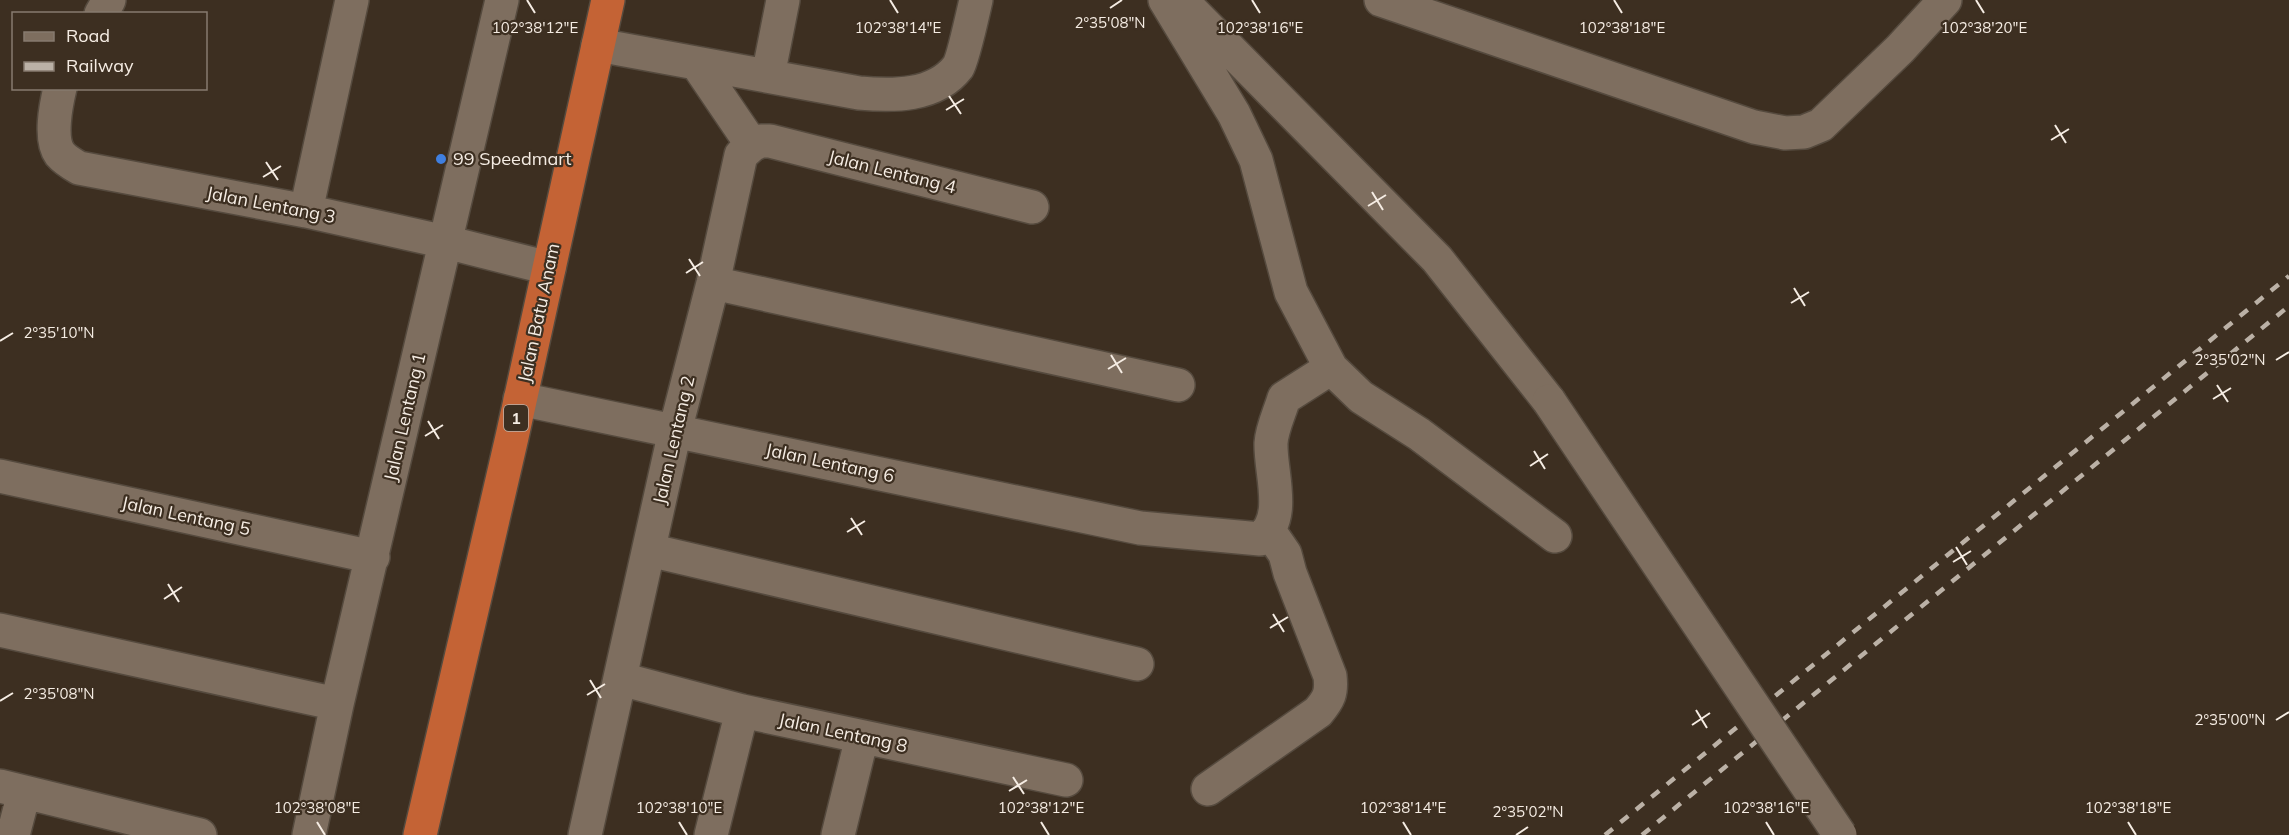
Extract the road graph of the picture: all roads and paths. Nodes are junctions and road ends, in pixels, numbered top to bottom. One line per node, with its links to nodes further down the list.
1 (352, 0): 16 (street)
2 (502, 0): 17 (street, Jalan Lentang 1)
3 (608, 0): 10 (highway, Jalan Batu Anam / 1)
4 (783, 0): 12 (street)
5 (976, 0): 12 (street)
6 (1165, 0): 20 (street)
7 (1181, 0): 46 (street, bridge)
8 (1382, 0): 9 (street)
9 (1945, 0)
10 (598, 45): 11 (street); 18 (highway, Jalan Batu Anam / 1)
11 (698, 64): 12 (street); 14 (street)
12 (768, 76)
13 (60, 90): 16 (street, Jalan Lentang 3)
14 (752, 145): 15 (street, Jalan Lentang 4); 19 (street, Jalan Lentang 2)
15 (1032, 207)
16 (306, 211): 17 (street, Jalan Lentang 3)
17 (446, 242): 18 (street, Jalan Lentang 3); 28 (street, Jalan Lentang 1)
18 (549, 268): 22 (highway, Jalan Batu Anam / 1)
19 (713, 283): 21 (street); 23 (street, Jalan Lentang 2)
20 (1331, 368): 25 (street); 26 (street)
21 (1178, 385)
22 (520, 399): 23 (street, Jalan Lentang 6); 42 (highway, Jalan Batu Anam / 1)
23 (675, 431): 25 (street, Jalan Lentang 6); 27 (street, Jalan Lentang 2)
24 (0, 476): 28 (street, Jalan Lentang 5)
25 (1270, 532): 36 (street)
26 (1555, 537)
27 (649, 550): 30 (street); 31 (street, Jalan Lentang 2)
28 (373, 556): 32 (street, Jalan Lentang 1)
29 (0, 630): 32 (street)
30 (1137, 664)
31 (621, 679): 33 (street, Jalan Lentang 8); 43 (street, Jalan Lentang 2)
32 (337, 704): 41 (street, Jalan Lentang 1)
33 (742, 711): 34 (street, Jalan Lentang 8); 44 (street)
34 (862, 737): 35 (street, Jalan Lentang 8); 45 (street)
35 (1066, 780)
36 (1208, 789)
37 (12, 790): 38 (street); 39 (street)
38 (157, 830): 40 (street)
39 (13, 835)
40 (200, 835)
41 (309, 835)
42 (420, 835)
43 (585, 835)
44 (711, 835)
45 (838, 835)
46 (1840, 835)

